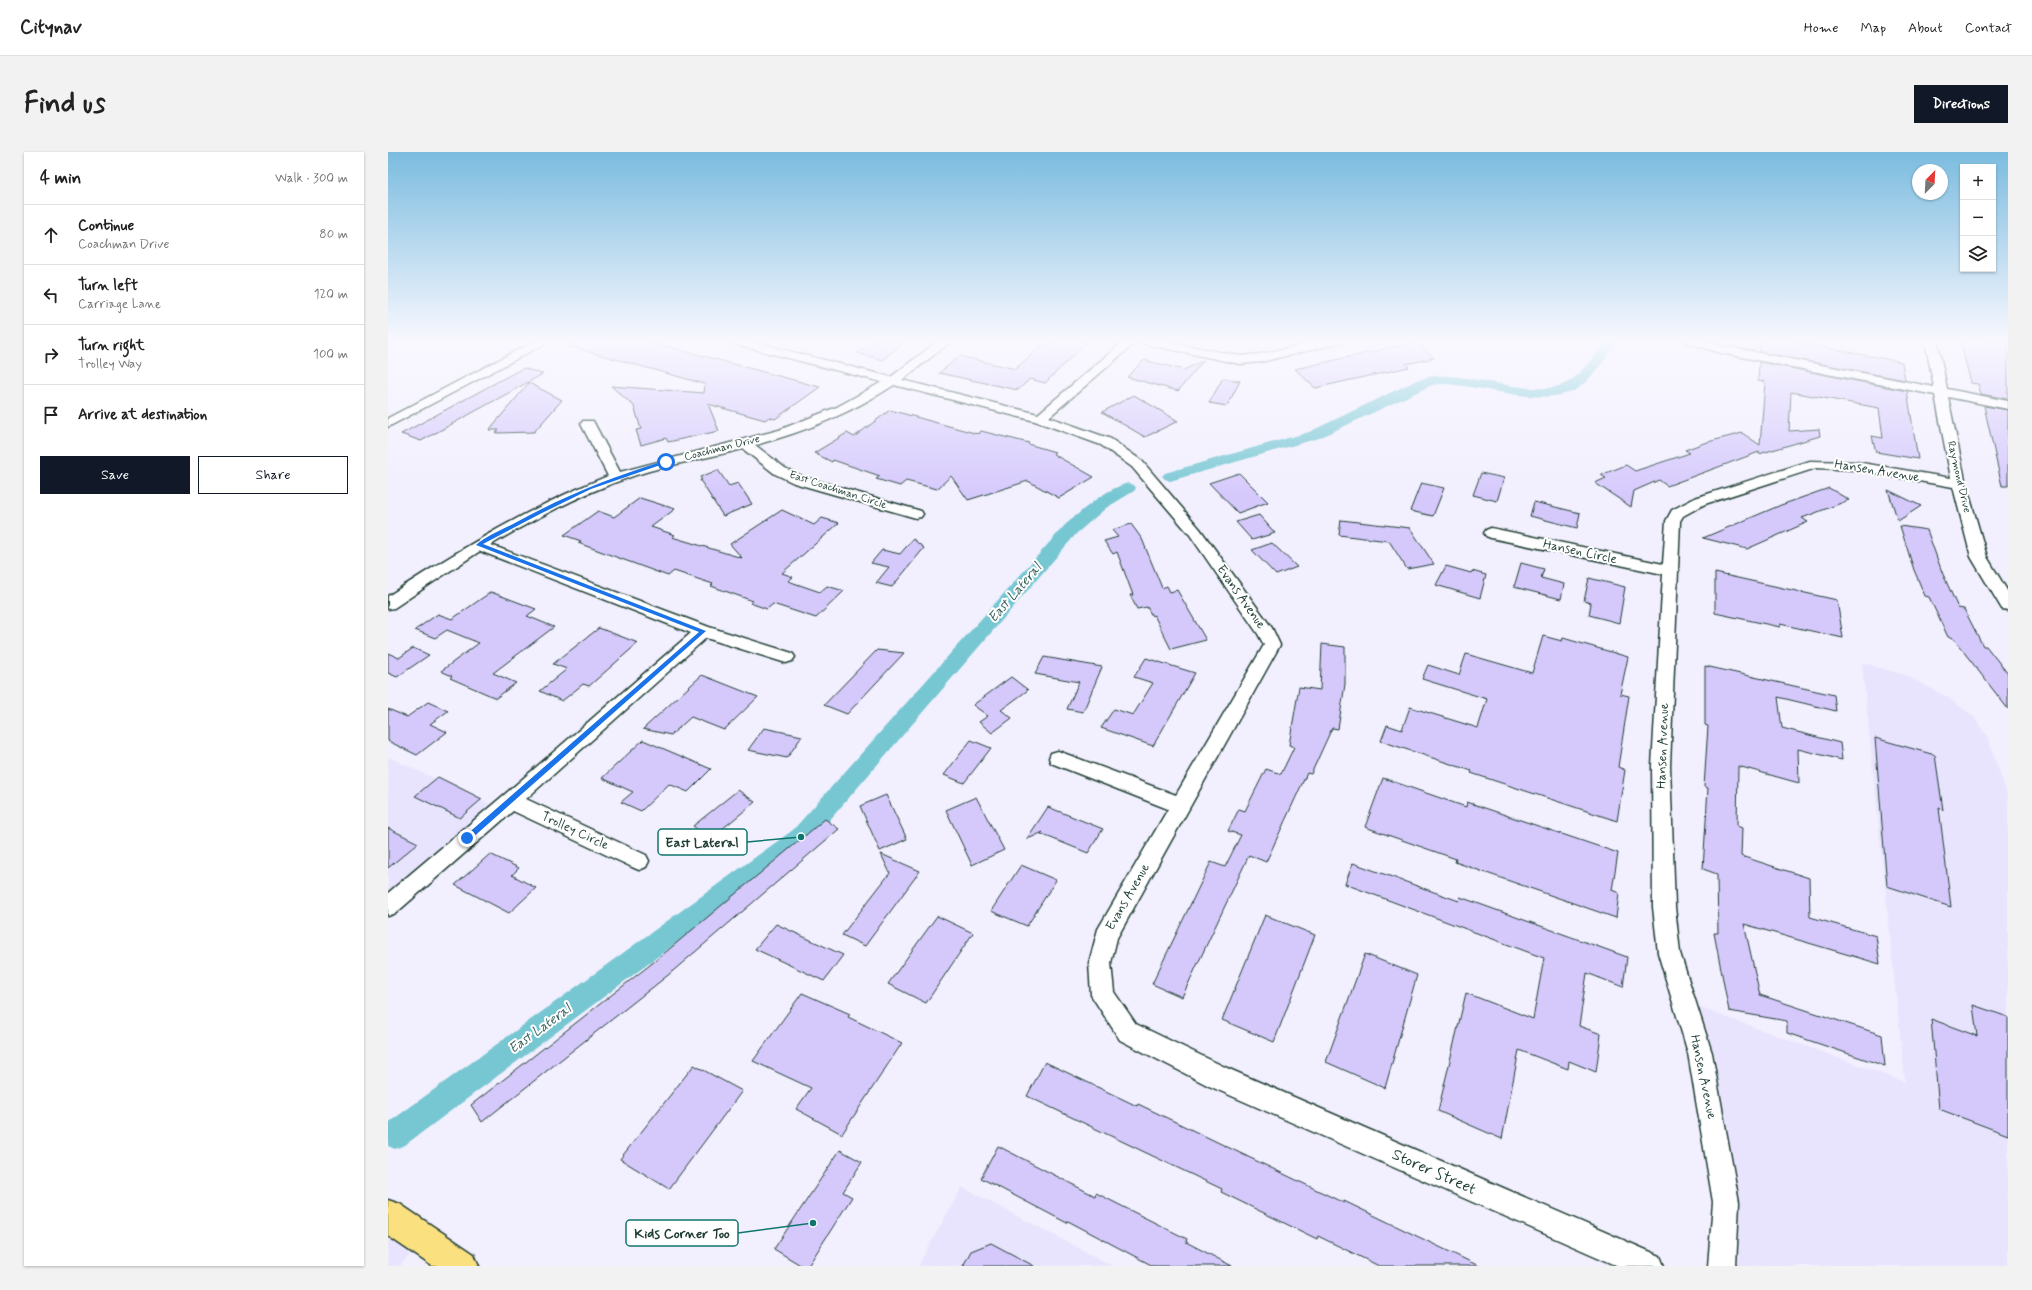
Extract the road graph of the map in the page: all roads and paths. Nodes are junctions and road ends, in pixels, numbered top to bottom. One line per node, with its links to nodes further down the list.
1 (447, 392): 8 (street)
2 (873, 392): 10 (street, Coachman Drive)
3 (939, 392): 7 (street, Evans Avenue)
4 (1071, 392): 7 (street)
5 (1941, 392): 6 (street); 12 (street, Raymond Drive)
6 (2008, 405)
7 (1040, 418): 23 (street, Evans Avenue)
8 (388, 423)
9 (588, 424): 11 (street)
10 (745, 444): 11 (street, Coachman Drive); 13 (street, East Coachman Circle)
11 (616, 477): 15 (street, Coachman Drive)
12 (1959, 484): 16 (street, Hansen Avenue); 18 (street, Raymond Drive)
13 (916, 514)
14 (1490, 533): 16 (street, Hansen Circle)
15 (478, 545): 17 (street, Coachman Drive); 19 (street)
16 (1670, 571): 30 (street, Hansen Avenue)
17 (388, 604)
18 (2008, 605)
19 (703, 631): 20 (street); 22 (street)
20 (786, 657)
21 (1058, 758): 23 (street)
22 (511, 801): 24 (street, Trolley Circle); 25 (street)
23 (1181, 805): 26 (street, Evans Avenue)
24 (639, 861)
25 (388, 906)
26 (1218, 1077): 29 (street, Storer Street)
27 (388, 1216): 28 (main road)
28 (462, 1266)
29 (1650, 1266)
30 (1722, 1266)

